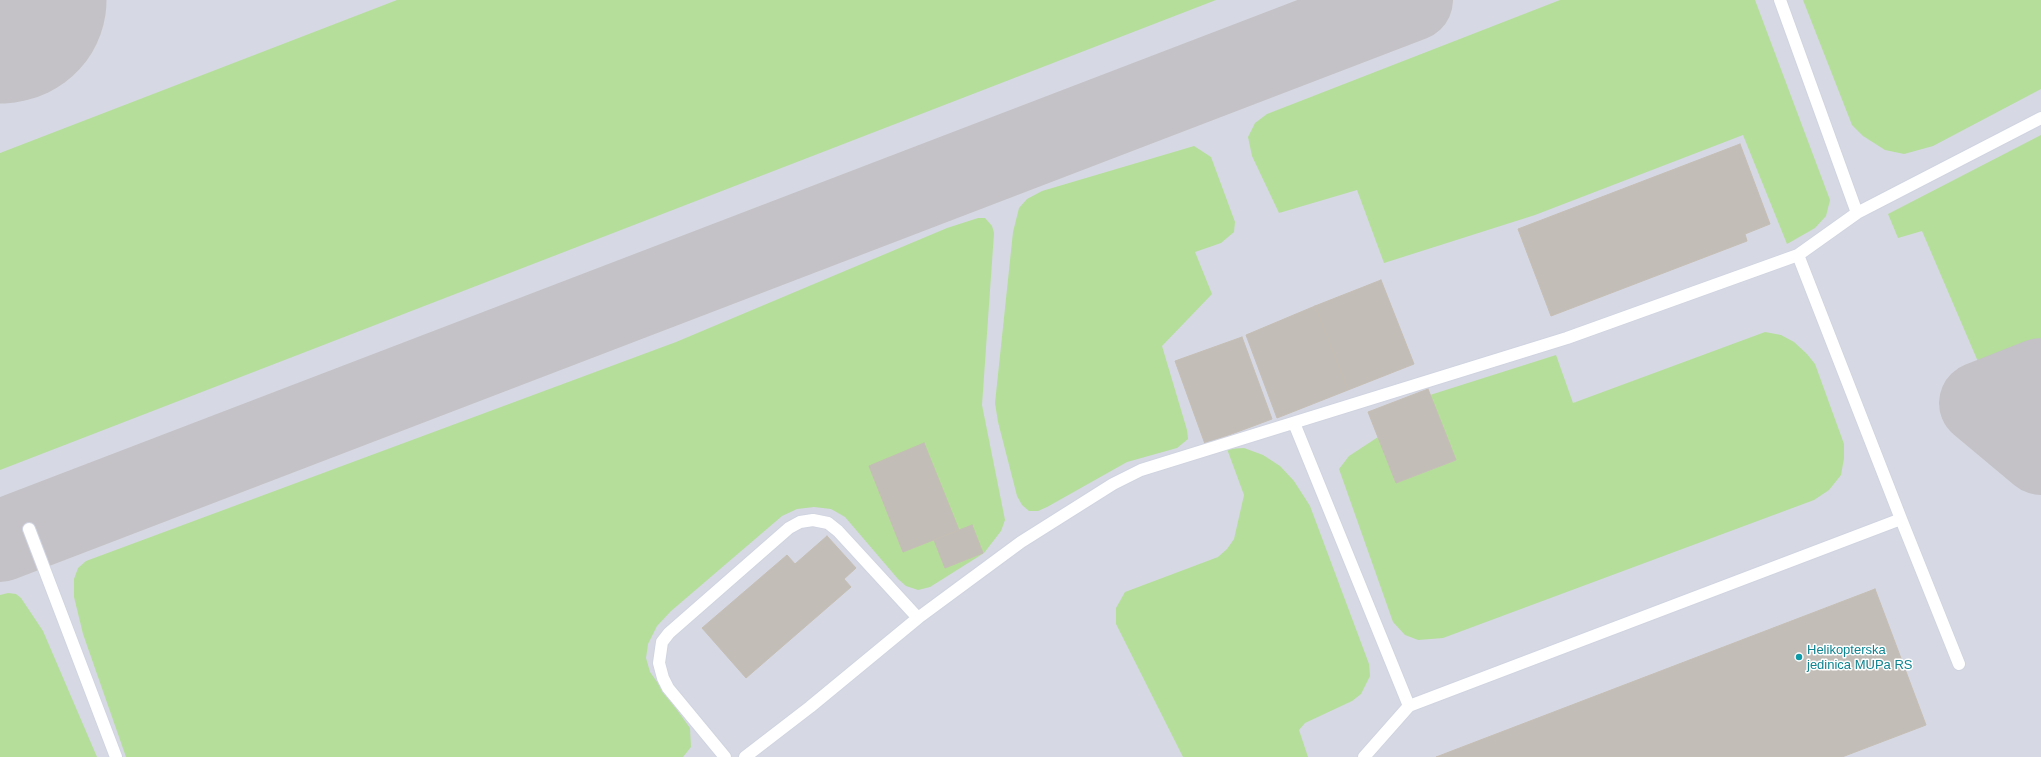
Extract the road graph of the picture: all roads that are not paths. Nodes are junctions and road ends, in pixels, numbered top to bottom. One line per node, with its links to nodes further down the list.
1 (1780, 0): 3 (lane)
2 (2041, 118): 3 (lane)
3 (1857, 213): 4 (lane)
4 (1798, 255): 5 (lane); 6 (lane)
5 (1294, 423): 8 (lane); 10 (lane)
6 (1901, 519): 9 (lane); 10 (lane)
7 (29, 529): 11 (lane)
8 (918, 618): 12 (lane); 13 (lane)
9 (1959, 664)
10 (1409, 706): 14 (lane)
11 (116, 757)
12 (725, 757)
13 (745, 757)
14 (1364, 757)

